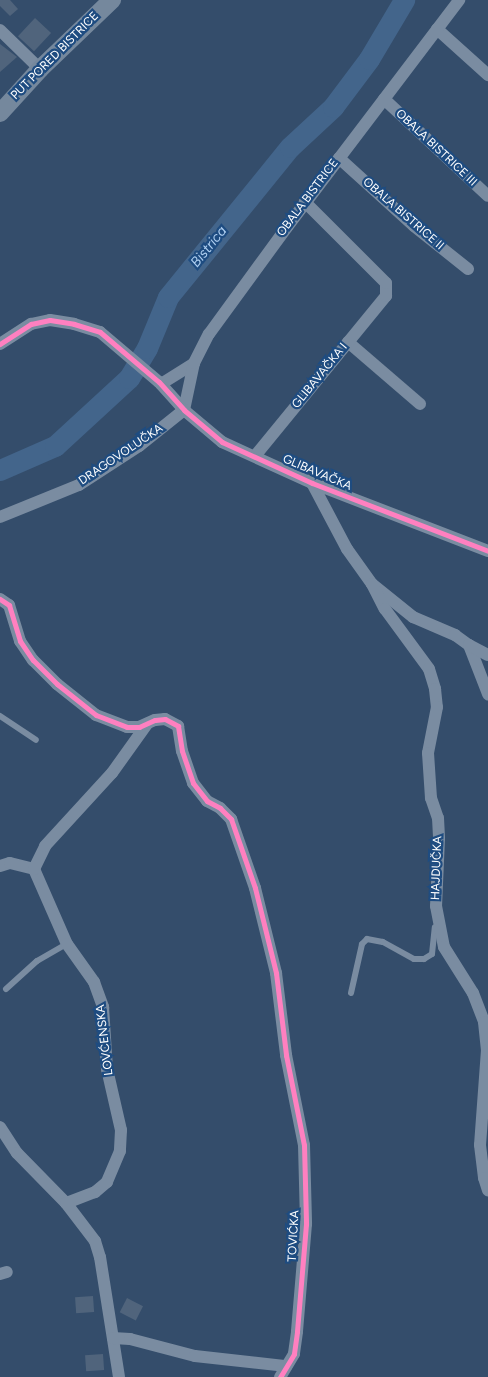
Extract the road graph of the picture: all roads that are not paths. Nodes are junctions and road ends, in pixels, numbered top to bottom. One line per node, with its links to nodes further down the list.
1 (112, 0): 5 (street, PUT PORED BISTRICE)
2 (459, 0): 3 (street, OBALA BISTRICE)
3 (437, 29): 6 (street); 7 (street, OBALA BISTRICE)
4 (0, 30): 5 (street)
5 (40, 69): 8 (street, PUT PORED BISTRICE)
6 (488, 75)
7 (384, 99): 9 (street, OBALA BISTRICE); 10 (street, OBALA BISTRICE III)
8 (0, 112)
9 (339, 158): 11 (street, OBALA BISTRICE); 12 (street, OBALA BISTRICE II)
10 (488, 196)
11 (305, 202): 13 (street, GLIBAVAČKA I); 15 (street, OBALA BISTRICE)
12 (468, 268)
13 (348, 342): 17 (street); 19 (street, GLIBAVAČKA I)
14 (0, 344): 16 (street, GLIBAVAČKA)
15 (194, 363): 16 (street); 18 (street, OBALA BISTRICE)
16 (160, 383): 18 (street, GLIBAVAČKA)
17 (420, 404)
18 (184, 410): 19 (street, GLIBAVAČKA); 21 (street, DRAGOVOLUČKA)
19 (255, 456): 20 (street, GLIBAVAČKA)
20 (312, 483): 22 (street, GLIBAVAČKA); 23 (street)
21 (1, 517)
22 (488, 551)
23 (372, 584): 25 (street); 33 (street, HAJDUČKA)
24 (0, 598): 29 (street, TOVIĆKA)
25 (469, 645): 26 (street); 27 (street)
26 (488, 655)
27 (488, 694)
28 (0, 716): 30 (lane)
29 (147, 724): 32 (street); 41 (street, TOVIĆKA)
30 (36, 740)
31 (0, 866): 32 (street)
32 (34, 869): 34 (street, LOVĆENSKA)
33 (436, 906): 36 (lane); 38 (street, HAJDUČKA)
34 (66, 944): 35 (lane); 39 (street, LOVĆENSKA)
35 (6, 989)
36 (351, 992)
37 (0, 1127): 39 (street)
38 (488, 1190)
39 (66, 1203): 40 (street)
40 (113, 1338): 41 (street, TOVIĆKA); 42 (street)
41 (283, 1371)
42 (119, 1377)

